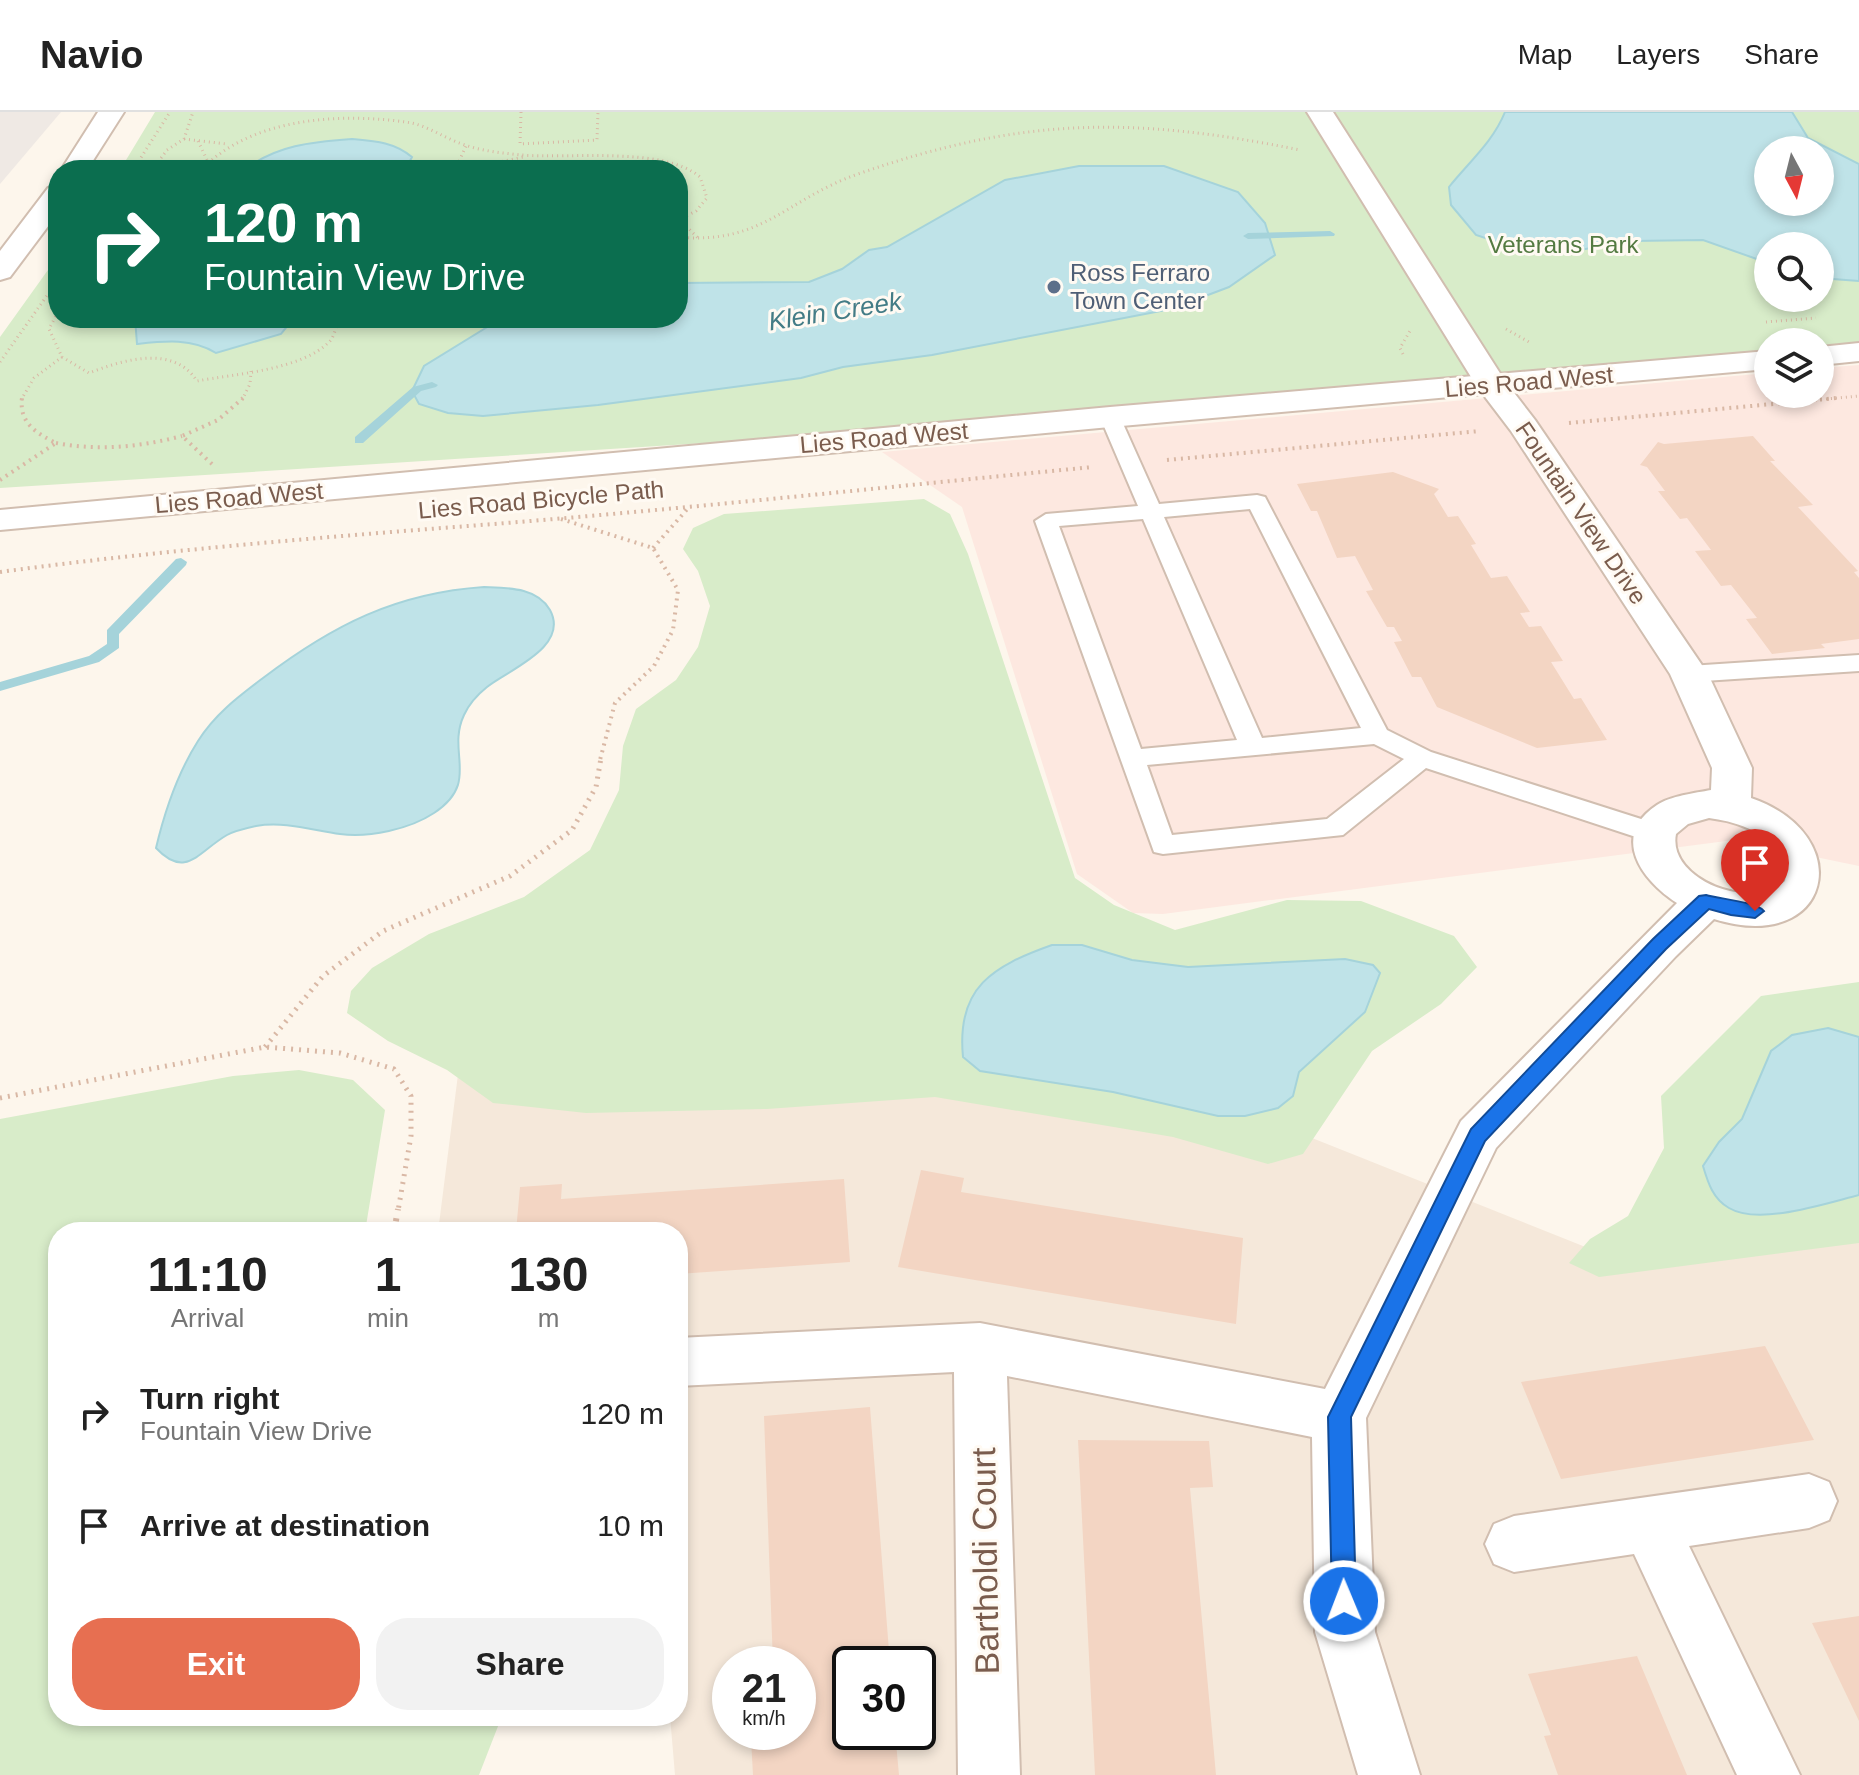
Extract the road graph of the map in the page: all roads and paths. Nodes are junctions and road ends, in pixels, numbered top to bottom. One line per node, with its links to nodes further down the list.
1 (111, 112): 13 (street)
2 (170, 112): 14 (path)
3 (193, 112): 7 (path)
4 (521, 112): 5 (path)
5 (598, 112)
6 (1320, 112): 43 (street, Fountain View Drive)
7 (184, 139): 8 (path); 15 (path)
8 (198, 141): 9 (path); 16 (path)
9 (228, 144): 10 (path); 17 (path)
10 (466, 146): 12 (path); 18 (path)
11 (1300, 150): 26 (path)
12 (528, 156): 19 (path); 20 (path)
13 (80, 160)
14 (139, 160)
15 (160, 160)
16 (207, 160)
17 (210, 160)
18 (460, 160)
19 (509, 160)
20 (652, 160)
21 (688, 170): 23 (path)
22 (48, 207): 27 (street)
23 (688, 215)
24 (688, 229): 26 (path)
25 (688, 238): 26 (path)
26 (699, 239)
27 (0, 271)
28 (48, 294): 41 (path)
29 (1827, 317): 32 (path)
30 (1496, 320): 35 (path)
31 (1409, 323): 37 (path)
32 (1764, 323)
33 (50, 328): 39 (path)
34 (336, 328): 42 (path)
35 (1544, 341)
36 (1859, 352): 38 (street)
37 (1403, 354)
38 (1834, 355)
39 (62, 357): 42 (path); 49 (path)
40 (1754, 361): 43 (street, Lies Road West)
41 (0, 362)
42 (251, 371): 48 (path)
43 (1492, 385): 45 (street, Lies Road West); 61 (street, Fountain View Drive)
44 (1859, 396): 46 (path)
45 (1110, 417): 55 (lane); 57 (street, Lies Road West)
46 (1599, 420)
47 (1458, 433): 50 (path)
48 (182, 436): 49 (path); 51 (path)
49 (56, 443): 53 (path)
50 (1179, 459)
51 (213, 466)
52 (1085, 468): 54 (path, Lies Road Bicycle Path)
53 (0, 480)
54 (691, 505): 56 (path, Lies Road Bicycle Path); 58 (path)
55 (1151, 511): 62 (lane); 63 (lane); 64 (lane)
56 (556, 518): 58 (path); 59 (path, Lies Road Bicycle Path)
57 (0, 520)
58 (653, 548): 69 (path)
59 (0, 572)
60 (1859, 663): 61 (lane)
61 (1689, 674): 66 (street, Fountain View Drive)
62 (1377, 735): 63 (lane); 65 (lane)
63 (1253, 747): 64 (lane)
64 (1132, 758): 65 (lane)
65 (1422, 758): 67 (lane)
66 (1730, 806): 67 (street); 68 (street)
67 (1654, 833): 68 (street)
68 (1706, 901): 74 (street)
69 (265, 1047): 70 (path); 71 (path)
70 (0, 1098)
71 (396, 1222)
72 (980, 1347): 73 (street); 74 (street); 78 (street, Bartholdi Court)
73 (688, 1362)
74 (1339, 1417): 79 (street)
75 (1809, 1501): 76 (street)
76 (1649, 1524): 77 (street); 80 (street)
77 (1514, 1544)
78 (989, 1775)
79 (1389, 1775)
80 (1769, 1775)

